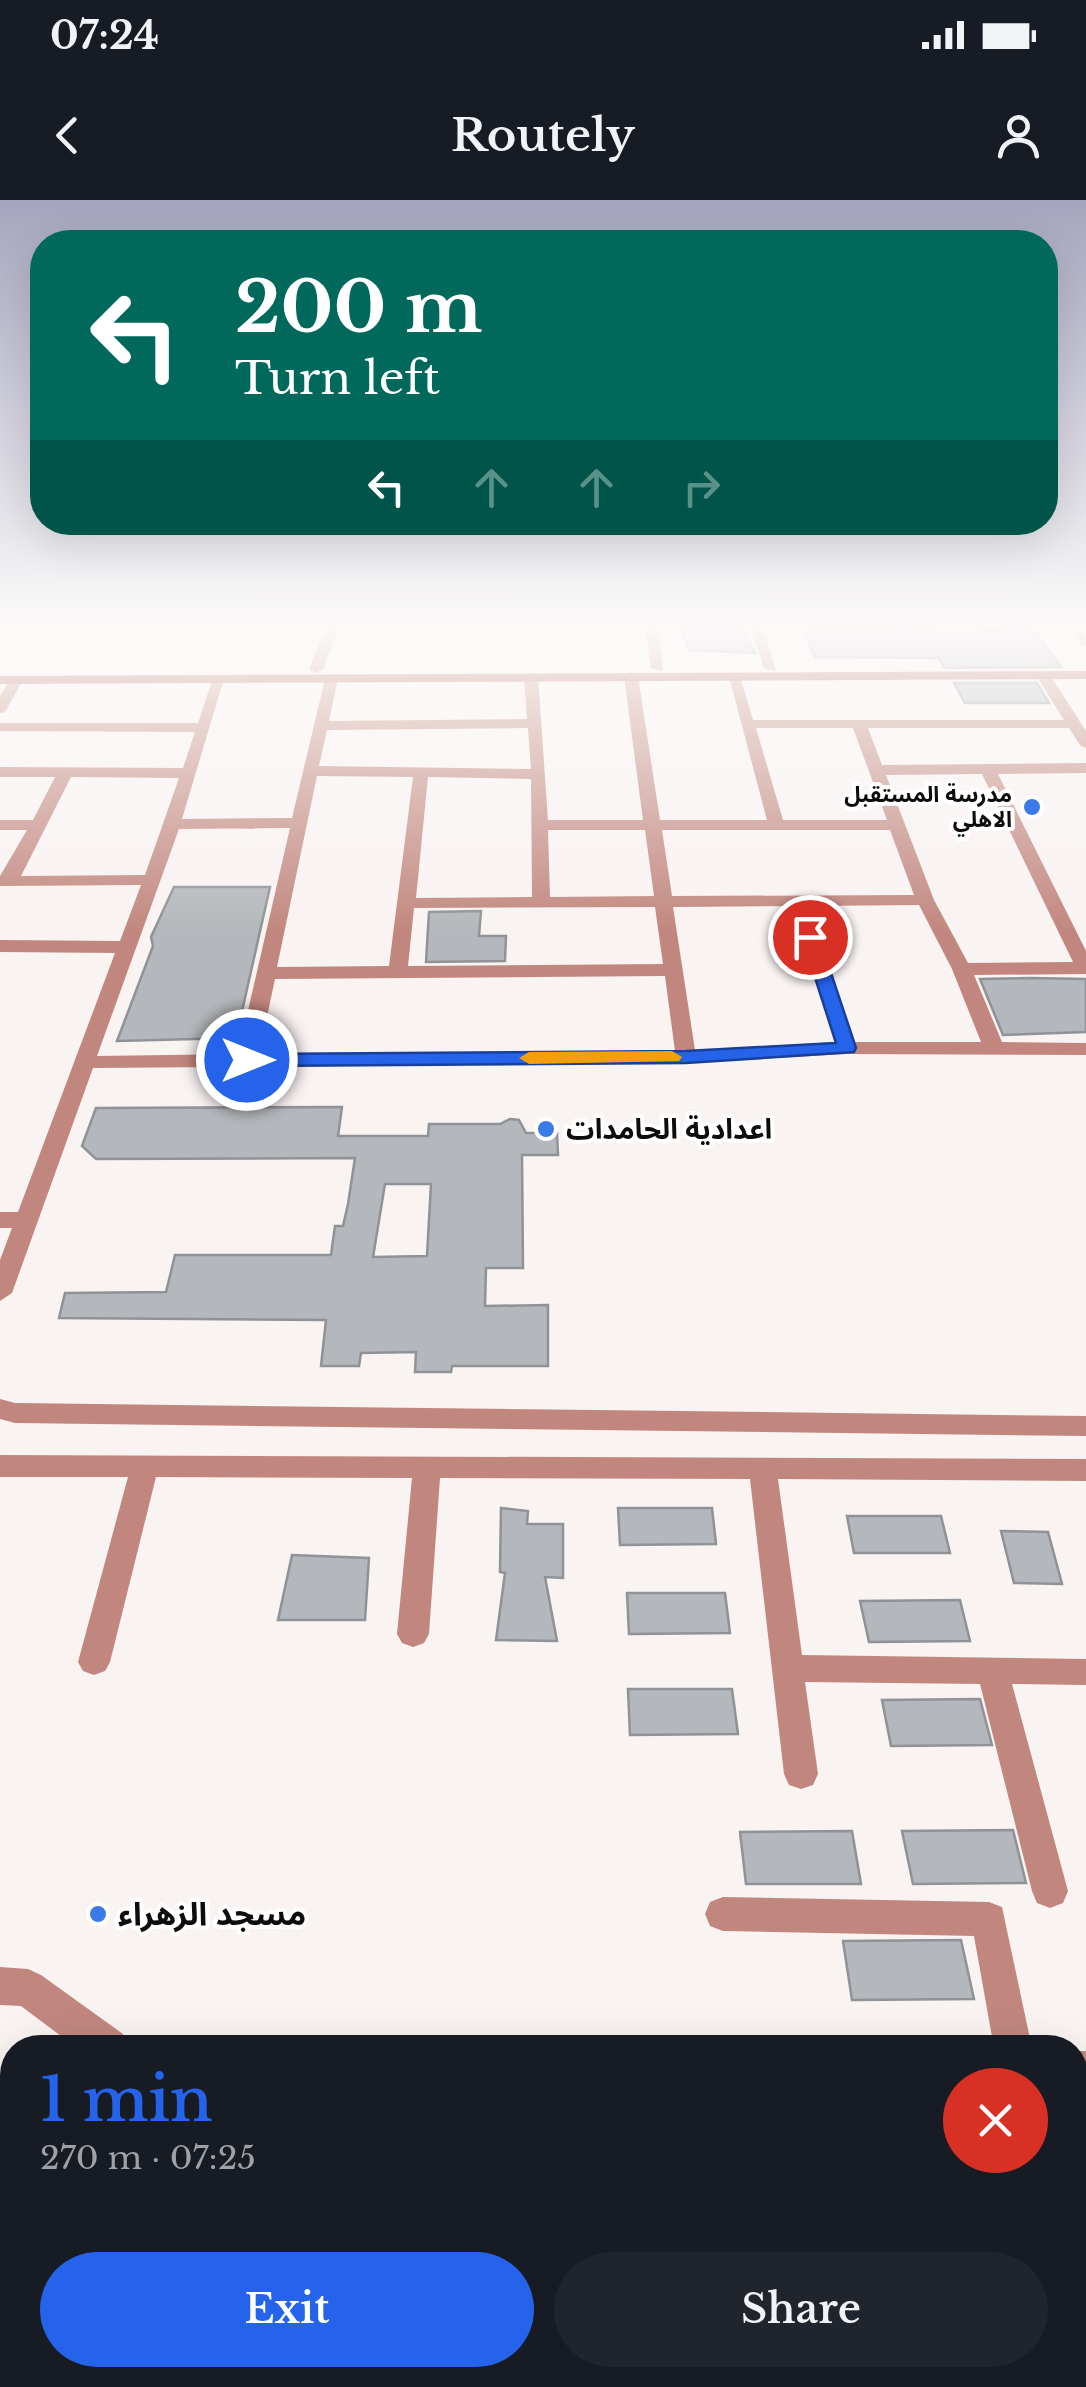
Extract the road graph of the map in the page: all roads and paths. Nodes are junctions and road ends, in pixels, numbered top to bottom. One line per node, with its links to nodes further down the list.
1 (204, 728): 13 (street)
2 (320, 728): 10 (street)
3 (535, 728): 15 (street)
4 (639, 728): 19 (street)
5 (748, 728): 20 (street)
6 (860, 728): 9 (street)
7 (988, 768): 8 (street); 9 (street); 33 (street)
8 (1086, 768)
9 (874, 770): 23 (street)
10 (310, 771): 14 (street); 16 (street)
11 (0, 772): 12 (street)
12 (66, 772): 13 (street); 17 (street)
13 (189, 773): 18 (street)
14 (421, 774): 15 (street); 30 (street)
15 (539, 774): 22 (street)
16 (299, 823): 18 (street); 37 (street)
17 (40, 824): 21 (street); 25 (street)
18 (172, 824): 24 (street)
19 (654, 824): 20 (street); 22 (street); 28 (street)
20 (776, 824): 23 (street)
21 (0, 825)
22 (540, 825): 29 (street)
23 (896, 825): 27 (street)
24 (152, 880): 25 (street); 32 (street)
25 (5, 881)
26 (798, 900): 27 (street); 28 (street); 38 (street)
27 (924, 900): 35 (street)
28 (666, 901): 29 (street); 34 (street)
29 (540, 902): 30 (street)
30 (404, 903): 36 (street)
31 (0, 946): 32 (street)
32 (127, 947): 43 (street)
33 (1085, 968): 35 (street)
34 (675, 970): 36 (street); 41 (street)
35 (962, 970): 39 (street)
36 (398, 972): 37 (street)
37 (266, 973): 42 (street)
38 (847, 1048): 39 (street); 41 (street)
39 (994, 1048): 40 (street)
40 (1086, 1049)
41 (686, 1057): 42 (street)
42 (247, 1060): 43 (street)
43 (85, 1062): 45 (street)
44 (0, 1220): 45 (street)
45 (28, 1220): 46 (street)
46 (0, 1292)
47 (0, 1409): 48 (street)
48 (1086, 1426)
49 (0, 1466): 50 (street)
50 (145, 1467): 51 (street); 55 (street)
51 (427, 1470): 53 (street); 54 (street)
52 (1086, 1470): 53 (street)
53 (763, 1471): 56 (street)
54 (414, 1634)
55 (94, 1662)
56 (787, 1668): 57 (street); 59 (street)
57 (994, 1671): 58 (street); 60 (street)
58 (1086, 1672)
59 (801, 1774)
60 (1050, 1892)
61 (723, 1914): 64 (street)
62 (0, 1986): 63 (street)
63 (89, 2035)
64 (1011, 2035)

